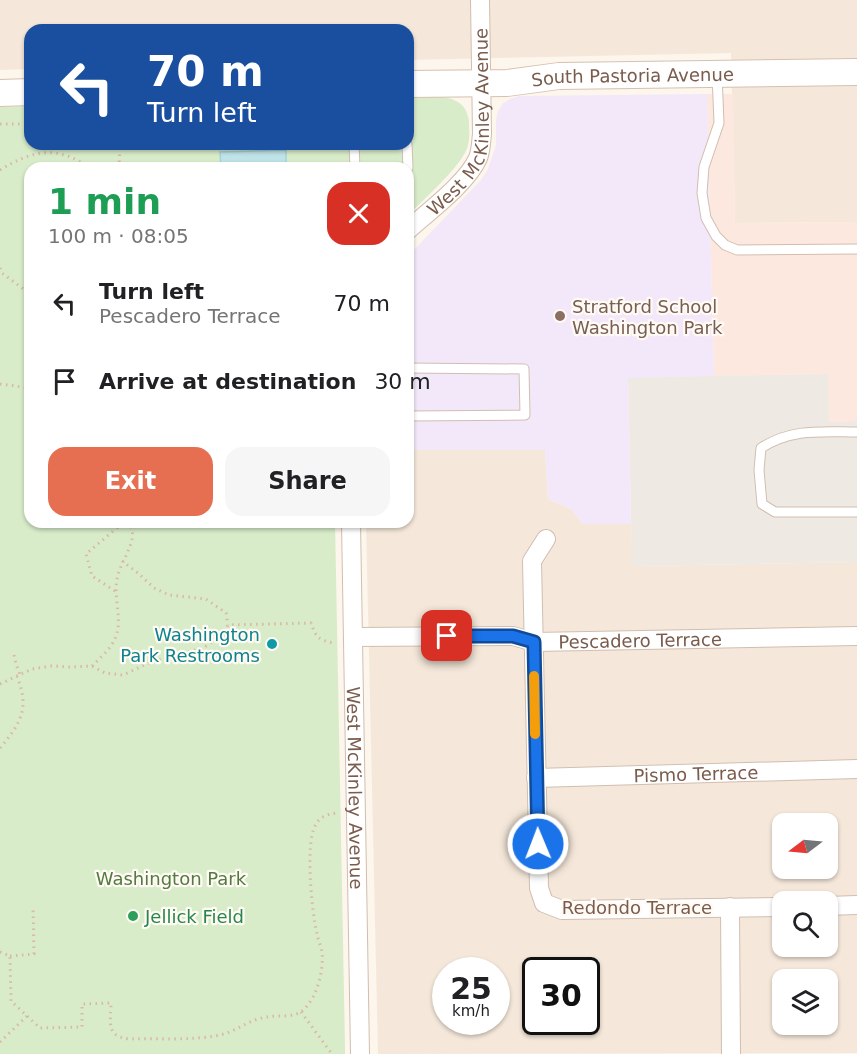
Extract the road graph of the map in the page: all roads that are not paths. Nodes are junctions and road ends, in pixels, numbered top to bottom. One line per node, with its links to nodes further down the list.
1 (480, 0): 4 (street, West McKinley Avenue)
2 (857, 72): 3 (street, South Pastoria Avenue)
3 (717, 74): 4 (street, South Pastoria Avenue); 9 (lane)
4 (482, 83): 5 (street, South Pastoria Avenue); 8 (street, West McKinley Avenue)
5 (414, 84)
6 (24, 92): 7 (street)
7 (0, 93)
8 (414, 225)
9 (857, 249)
10 (414, 368): 11 (lane)
11 (414, 416)
12 (857, 432): 13 (lane)
13 (857, 512)
14 (351, 528): 17 (street, West McKinley Avenue)
15 (546, 539): 18 (street)
16 (857, 636): 18 (street, Pescadero Terrace)
17 (352, 638): 18 (street, Pescadero Terrace); 25 (street, West McKinley Avenue)
18 (534, 642): 20 (street)
19 (857, 769): 20 (street, Pismo Terrace)
20 (536, 778): 24 (street, Redondo Terrace)
21 (857, 905): 22 (street)
22 (838, 906)
23 (772, 907): 24 (street, Redondo Terrace)
24 (730, 908): 26 (street, Redondo Terrace)
25 (360, 1054)
26 (731, 1054)

